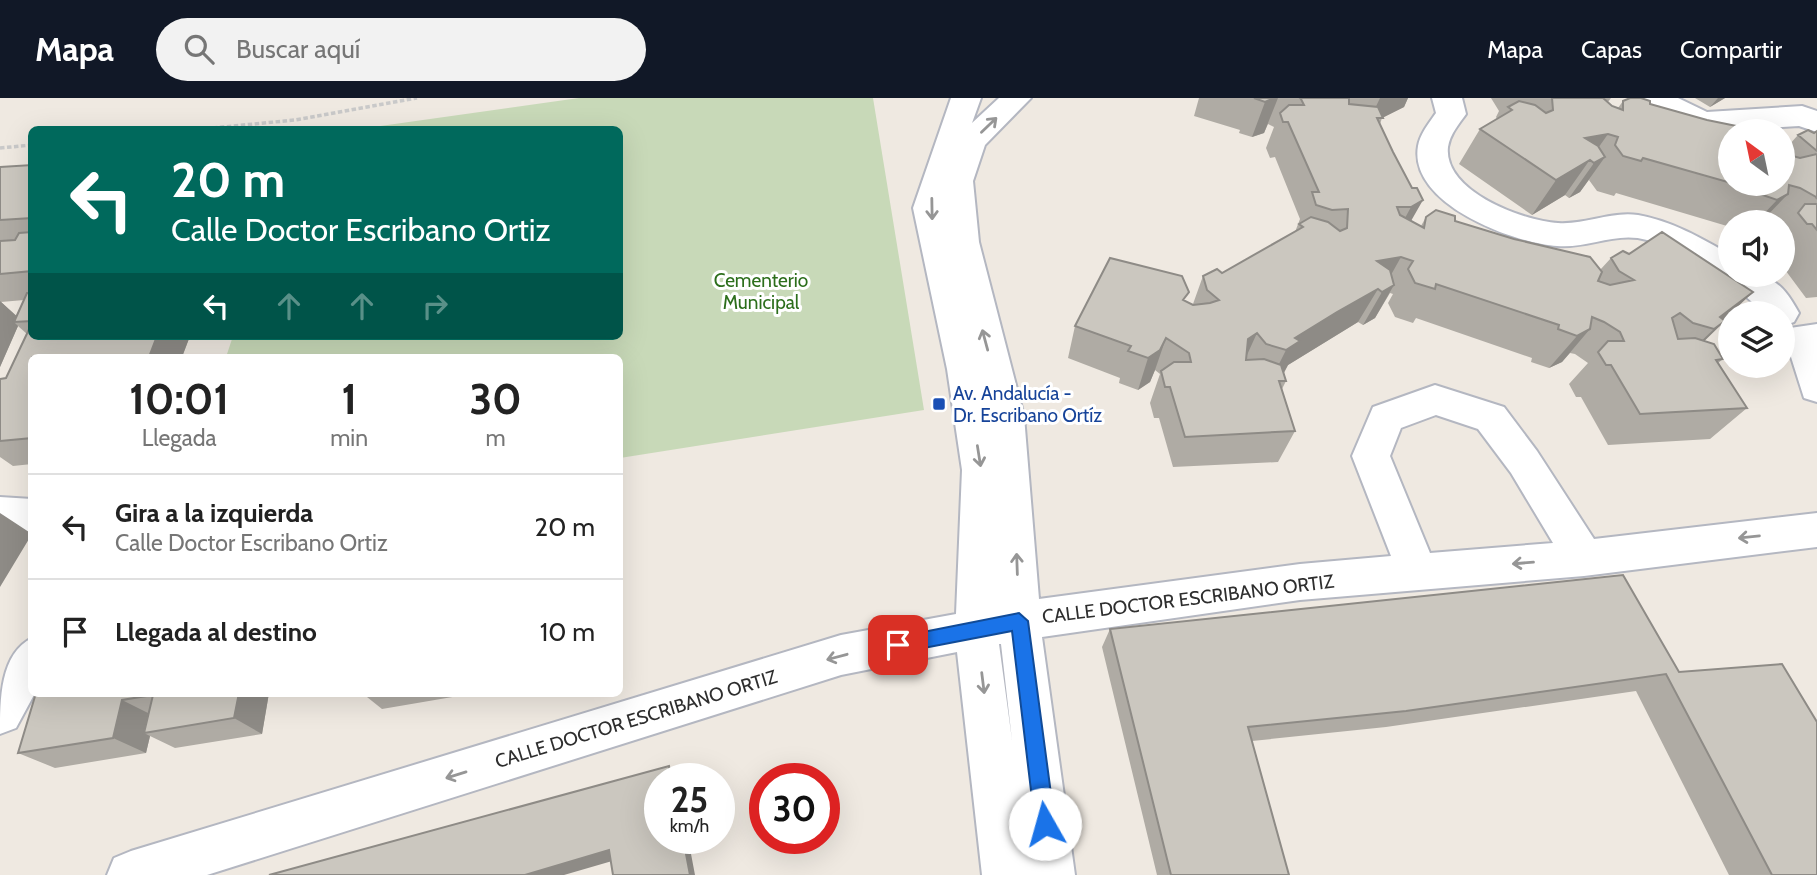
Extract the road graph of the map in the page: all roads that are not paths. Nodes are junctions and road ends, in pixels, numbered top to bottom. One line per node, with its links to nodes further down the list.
1 (966, 98): 16 (street, one-way to 16)
2 (1016, 98): 15 (street, one-way to 2)
3 (1447, 98): 6 (street)
4 (1654, 98): 5 (street)
5 (1817, 122)
6 (1718, 263)
7 (1759, 287): 8 (street)
8 (1796, 326): 9 (street)
9 (1817, 388)
10 (0, 514): 11 (street)
11 (28, 516)
12 (1817, 530): 13 (street, CALLE DOCTOR ESCRIBANO ORTIZ, one-way to 13)
13 (1584, 558): 14 (street, CALLE DOCTOR ESCRIBANO ORTIZ, one-way to 14); 14 (street)
14 (1418, 573): 15 (street, CALLE DOCTOR ESCRIBANO ORTIZ)
15 (1019, 621): 16 (street, CALLE DOCTOR ESCRIBANO ORTIZ); 21 (street)
16 (976, 631): 19 (street, CALLE DOCTOR ESCRIBANO ORTIZ, one-way to 19); 20 (street, one-way to 20)
17 (28, 666): 18 (street)
18 (0, 713)
19 (131, 875)
20 (1006, 875)
21 (1051, 875)

